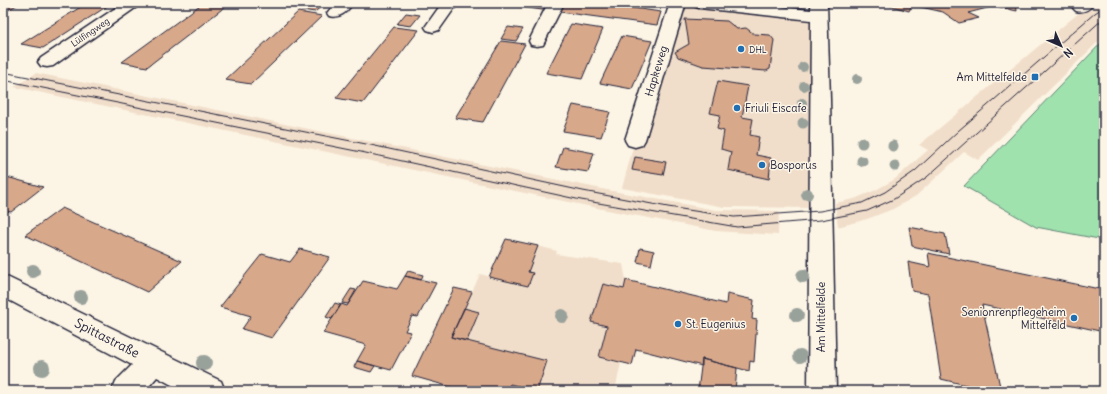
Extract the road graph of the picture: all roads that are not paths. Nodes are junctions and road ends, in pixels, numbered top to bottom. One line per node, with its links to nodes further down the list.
1 (133, 3): 9 (street, Lülfingweg)
2 (450, 3): 7 (street)
3 (556, 3): 8 (street)
4 (678, 3): 10 (street, Hapkeweg)
5 (699, 3): 6 (street)
6 (819, 10): 15 (street, Am Mittelfelde)
7 (433, 27)
8 (537, 40)
9 (47, 62)
10 (635, 140)
11 (3, 285): 12 (street, Spittastraße)
12 (154, 361): 13 (street); 14 (street, Spittastraße)
13 (126, 391)
14 (211, 391)
15 (822, 391)

